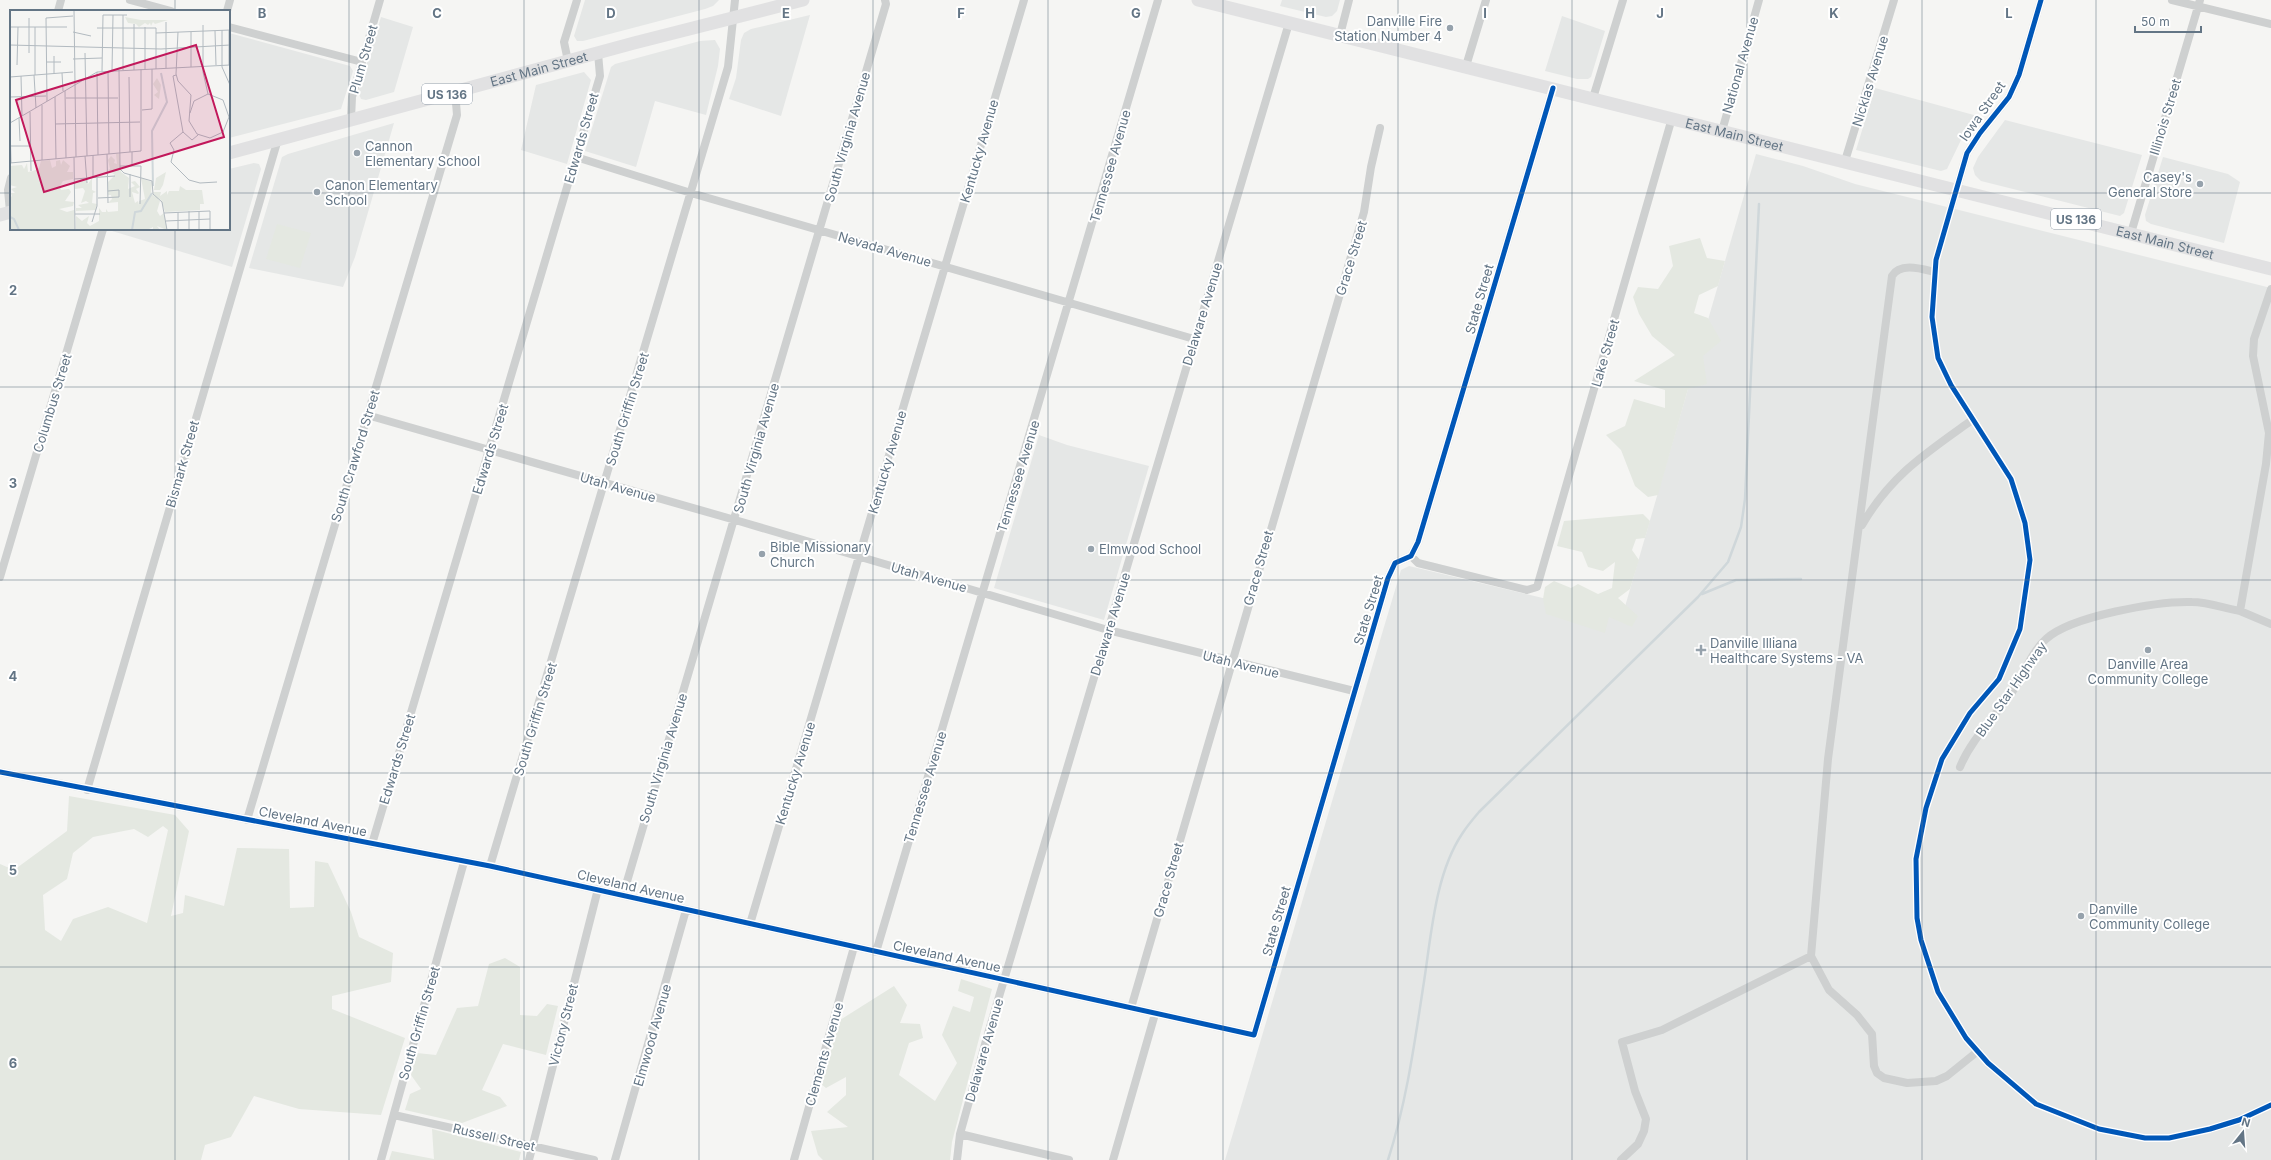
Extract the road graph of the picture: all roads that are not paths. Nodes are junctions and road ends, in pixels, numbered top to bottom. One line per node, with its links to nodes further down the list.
1 (61, 0): 22 (street)
2 (130, 0): 23 (street)
3 (230, 0): 24 (street)
4 (380, 0): 32 (street, Plum Street)
5 (577, 0): 31 (street)
6 (735, 0): 25 (street, South Griffin Street)
7 (803, 0): 19 (main road, East Main Street / US 136)
8 (885, 0): 50 (street, South Virginia Avenue)
9 (1024, 0): 52 (street, Kentucky Avenue)
10 (1158, 0): 56 (street, Tennessee Avenue)
11 (1198, 0): 20 (main road, East Main Street / US 136)
12 (1349, 0): 29 (street)
13 (1486, 0): 33 (street)
14 (1624, 0): 36 (street)
15 (1759, 0): 40 (street, National Avenue)
16 (1894, 0): 44 (street, Nicklas Avenue)
17 (2041, 0): 46 (street, Iowa Street)
18 (2172, 0): 21 (street)
19 (776, 2): 25 (main road, East Main Street / US 136)
20 (1213, 2): 26 (main road, East Main Street / US 136)
21 (2199, 3): 27 (street); 51 (street, Illinois Street)
22 (58, 10)
23 (167, 10)
24 (226, 10)
25 (733, 18): 30 (main road, East Main Street / US 136); 47 (street, South Griffin Street)
26 (1289, 23): 29 (main road, East Main Street / US 136); 57 (street, Delaware Avenue)
27 (2271, 24)
28 (230, 27): 32 (street)
29 (1340, 35): 33 (main road, East Main Street / US 136)
30 (598, 53): 31 (main road, East Main Street / US 136); 43 (street, Edwards Street)
31 (568, 61): 35 (main road, East Main Street / US 136)
32 (362, 62): 38 (street, Plum Street)
33 (1466, 66): 34 (main road, East Main Street / US 136)
34 (1553, 88): 36 (main road, East Main Street / US 136); 64 (street, State Street)
35 (455, 91): 38 (main road, East Main Street / US 136); 58 (street, South Crawford Street)
36 (1593, 98): 37 (main road, East Main Street / US 136)
37 (1672, 118): 40 (main road, East Main Street / US 136); 64 (street, Lake Street)
38 (351, 119): 41 (main road, East Main Street / US 136)
39 (1380, 128): 71 (street, Grace Street)
40 (1722, 131): 44 (main road, East Main Street / US 136)
41 (278, 139): 42 (main road, East Main Street / US 136); 75 (street, Bismark Street)
42 (230, 153)
43 (576, 157): 47 (street, Nevada Avenue); 60 (street, Edwards Street)
44 (1845, 161): 46 (main road, East Main Street / US 136)
45 (10, 182): 48 (street)
46 (1956, 189): 51 (main road, East Main Street / US 136); 54 (street, Iowa Street)
47 (691, 193): 50 (street, Nevada Avenue); 61 (street, South Griffin Street)
48 (7, 213)
49 (103, 230): 66 (street, Columbus Street)
50 (820, 230): 52 (street, Nevada Avenue); 62 (street, South Virginia Avenue)
51 (2131, 233): 53 (main road, East Main Street / US 136)
52 (945, 266): 56 (street, Nevada Avenue); 65 (street, Kentucky Avenue)
53 (2271, 269)
54 (1935, 272): 59 (street, Iowa Street); 63 (street)
55 (2271, 289): 68 (street)
56 (1070, 304): 57 (street, Nevada Avenue); 67 (street, Tennessee Avenue)
57 (1194, 339): 70 (street, Delaware Avenue)
58 (367, 415): 60 (street, Utah Avenue); 76 (street, South Crawford Street)
59 (1972, 420): 63 (street); 91 (street, Iowa Street)
60 (490, 450): 61 (street, Utah Avenue); 77 (street, Edwards Street)
61 (605, 484): 62 (street, Utah Avenue); 79 (street, South Griffin Street)
62 (735, 520): 65 (street, Utah Avenue); 81 (street, South Virginia Avenue)
63 (1859, 529): 86 (street)
64 (1411, 556): 72 (street, State Street)
65 (859, 557): 67 (street, Utah Avenue); 83 (street, Kentucky Avenue)
66 (0, 576)
67 (983, 593): 70 (street, Utah Avenue); 85 (street, Tennessee Avenue)
68 (2240, 611): 69 (street, Blue Star Highway); 73 (street, Blue Star Highway)
69 (2271, 624)
70 (1108, 630): 71 (street, Utah Avenue); 87 (street, Delaware Avenue)
71 (1231, 662): 72 (street, Utah Avenue); 88 (street, Grace Street)
72 (1354, 691): 90 (street, State Street)
73 (1960, 768)
74 (0, 772): 75 (street, Cleveland Avenue)
75 (87, 790): 76 (street, Cleveland Avenue)
76 (247, 820): 77 (street, Cleveland Avenue)
77 (372, 844): 78 (street, Cleveland Avenue)
78 (464, 862): 79 (street, Cleveland Avenue); 93 (street, South Griffin Street)
79 (490, 866): 80 (street, Cleveland Avenue)
80 (598, 890): 81 (street, Cleveland Avenue); 95 (street, Victory Street)
81 (623, 895): 82 (street, Cleveland Avenue)
82 (686, 910): 83 (street, Cleveland Avenue); 99 (street, Elmwood Avenue)
83 (750, 924): 84 (street, Cleveland Avenue)
84 (854, 947): 85 (street, Cleveland Avenue); 100 (street, Clements Avenue)
85 (876, 952): 87 (street, Cleveland Avenue)
86 (1811, 956): 91 (street); 104 (street)
87 (1004, 980): 88 (street, Cleveland Avenue); 94 (street, Delaware Avenue)
88 (1130, 1008): 89 (street, Cleveland Avenue)
89 (1155, 1014): 90 (street, Cleveland Avenue); 103 (street)
90 (1254, 1035)
91 (1978, 1051): 92 (street, Iowa Street)
92 (2271, 1105)
93 (394, 1115): 95 (street, Russell Street); 96 (street, South Griffin Street)
94 (960, 1134): 101 (street); 102 (street)
95 (532, 1146): 97 (street, Victory Street); 98 (street, Russell Street)
96 (381, 1160)
97 (529, 1160)
98 (594, 1160)
99 (615, 1160)
100 (794, 1160)
101 (957, 1160)
102 (1069, 1160)
103 (1113, 1160)
104 (1621, 1160)

